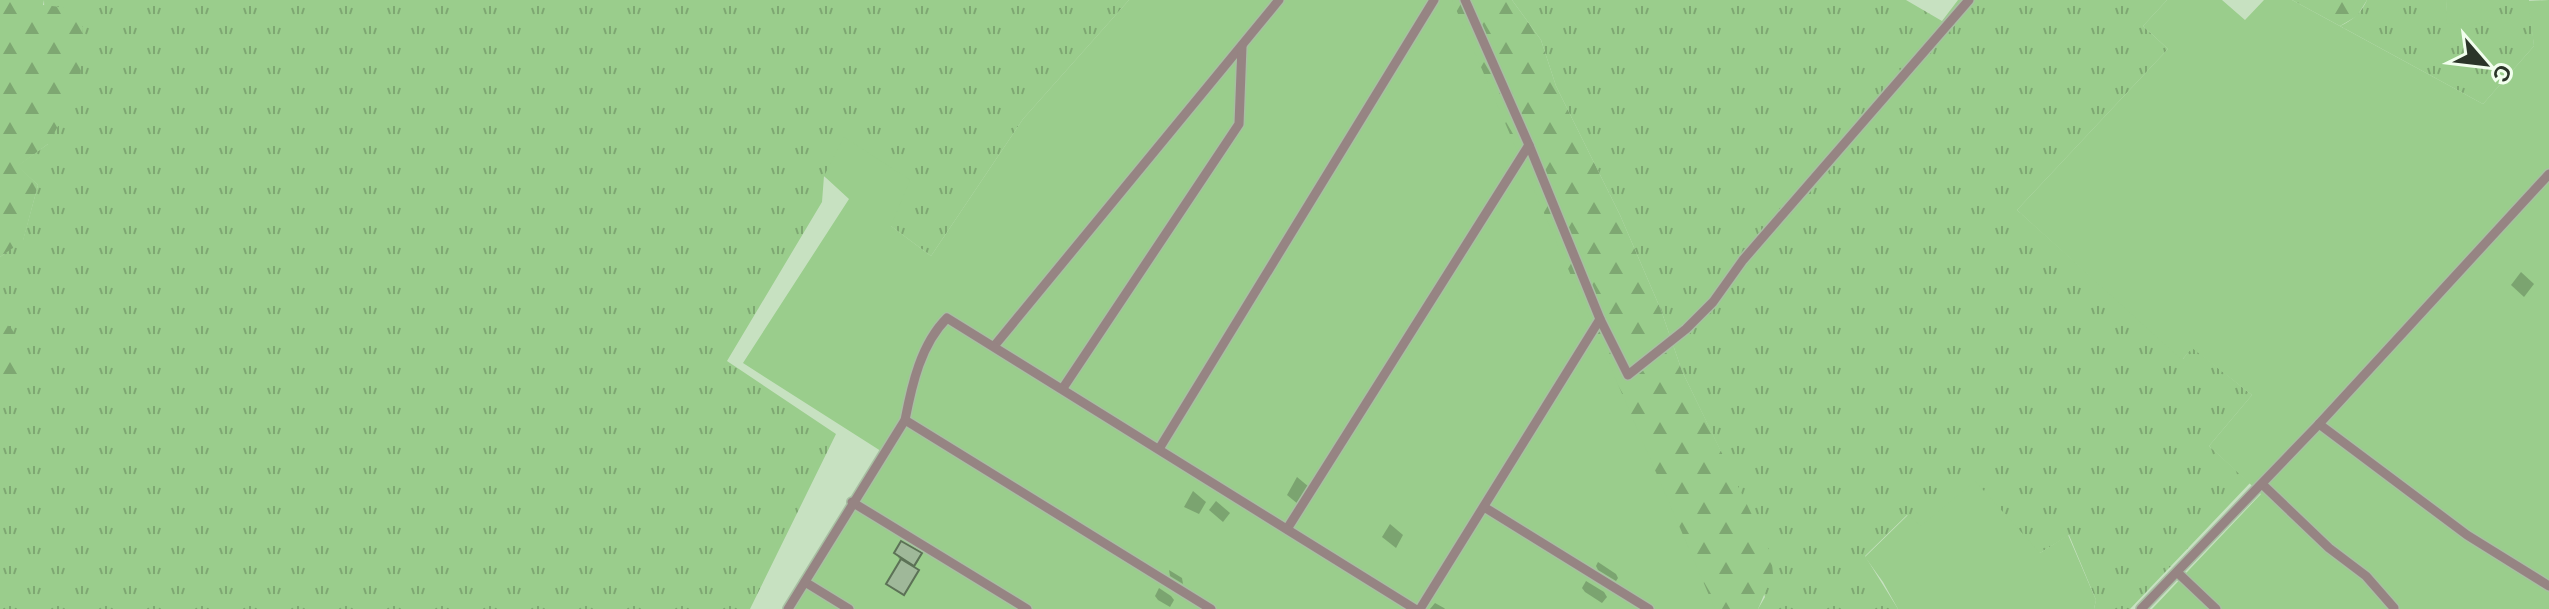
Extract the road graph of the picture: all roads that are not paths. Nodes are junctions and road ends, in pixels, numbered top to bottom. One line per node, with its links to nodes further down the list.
1 (1279, 0): 5 (lane)
2 (1434, 0): 13 (lane)
3 (1465, 0): 6 (lane)
4 (1969, 0): 8 (lane)
5 (1242, 46): 9 (lane); 10 (lane)
6 (1529, 145): 8 (lane); 17 (lane)
7 (2549, 174): 12 (lane)
8 (1600, 319): 16 (lane)
9 (995, 345): 10 (lane); 11 (lane)
10 (1063, 388): 13 (lane)
11 (905, 420): 15 (lane); 25 (lane)
12 (2319, 424): 14 (lane); 20 (lane)
13 (1159, 449): 17 (lane)
14 (2262, 484): 18 (lane); 21 (lane)
15 (852, 502): 19 (lane); 24 (lane)
16 (1484, 507): 26 (lane); 27 (lane)
17 (1287, 529): 26 (lane)
18 (2178, 573): 28 (lane); 29 (lane)
19 (805, 582): 22 (lane); 23 (lane)
20 (2549, 586)
21 (2394, 608)
22 (788, 609)
23 (849, 609)
24 (1027, 609)
25 (1211, 609)
26 (1417, 609)
27 (1649, 609)
28 (2141, 609)
29 (2216, 609)

